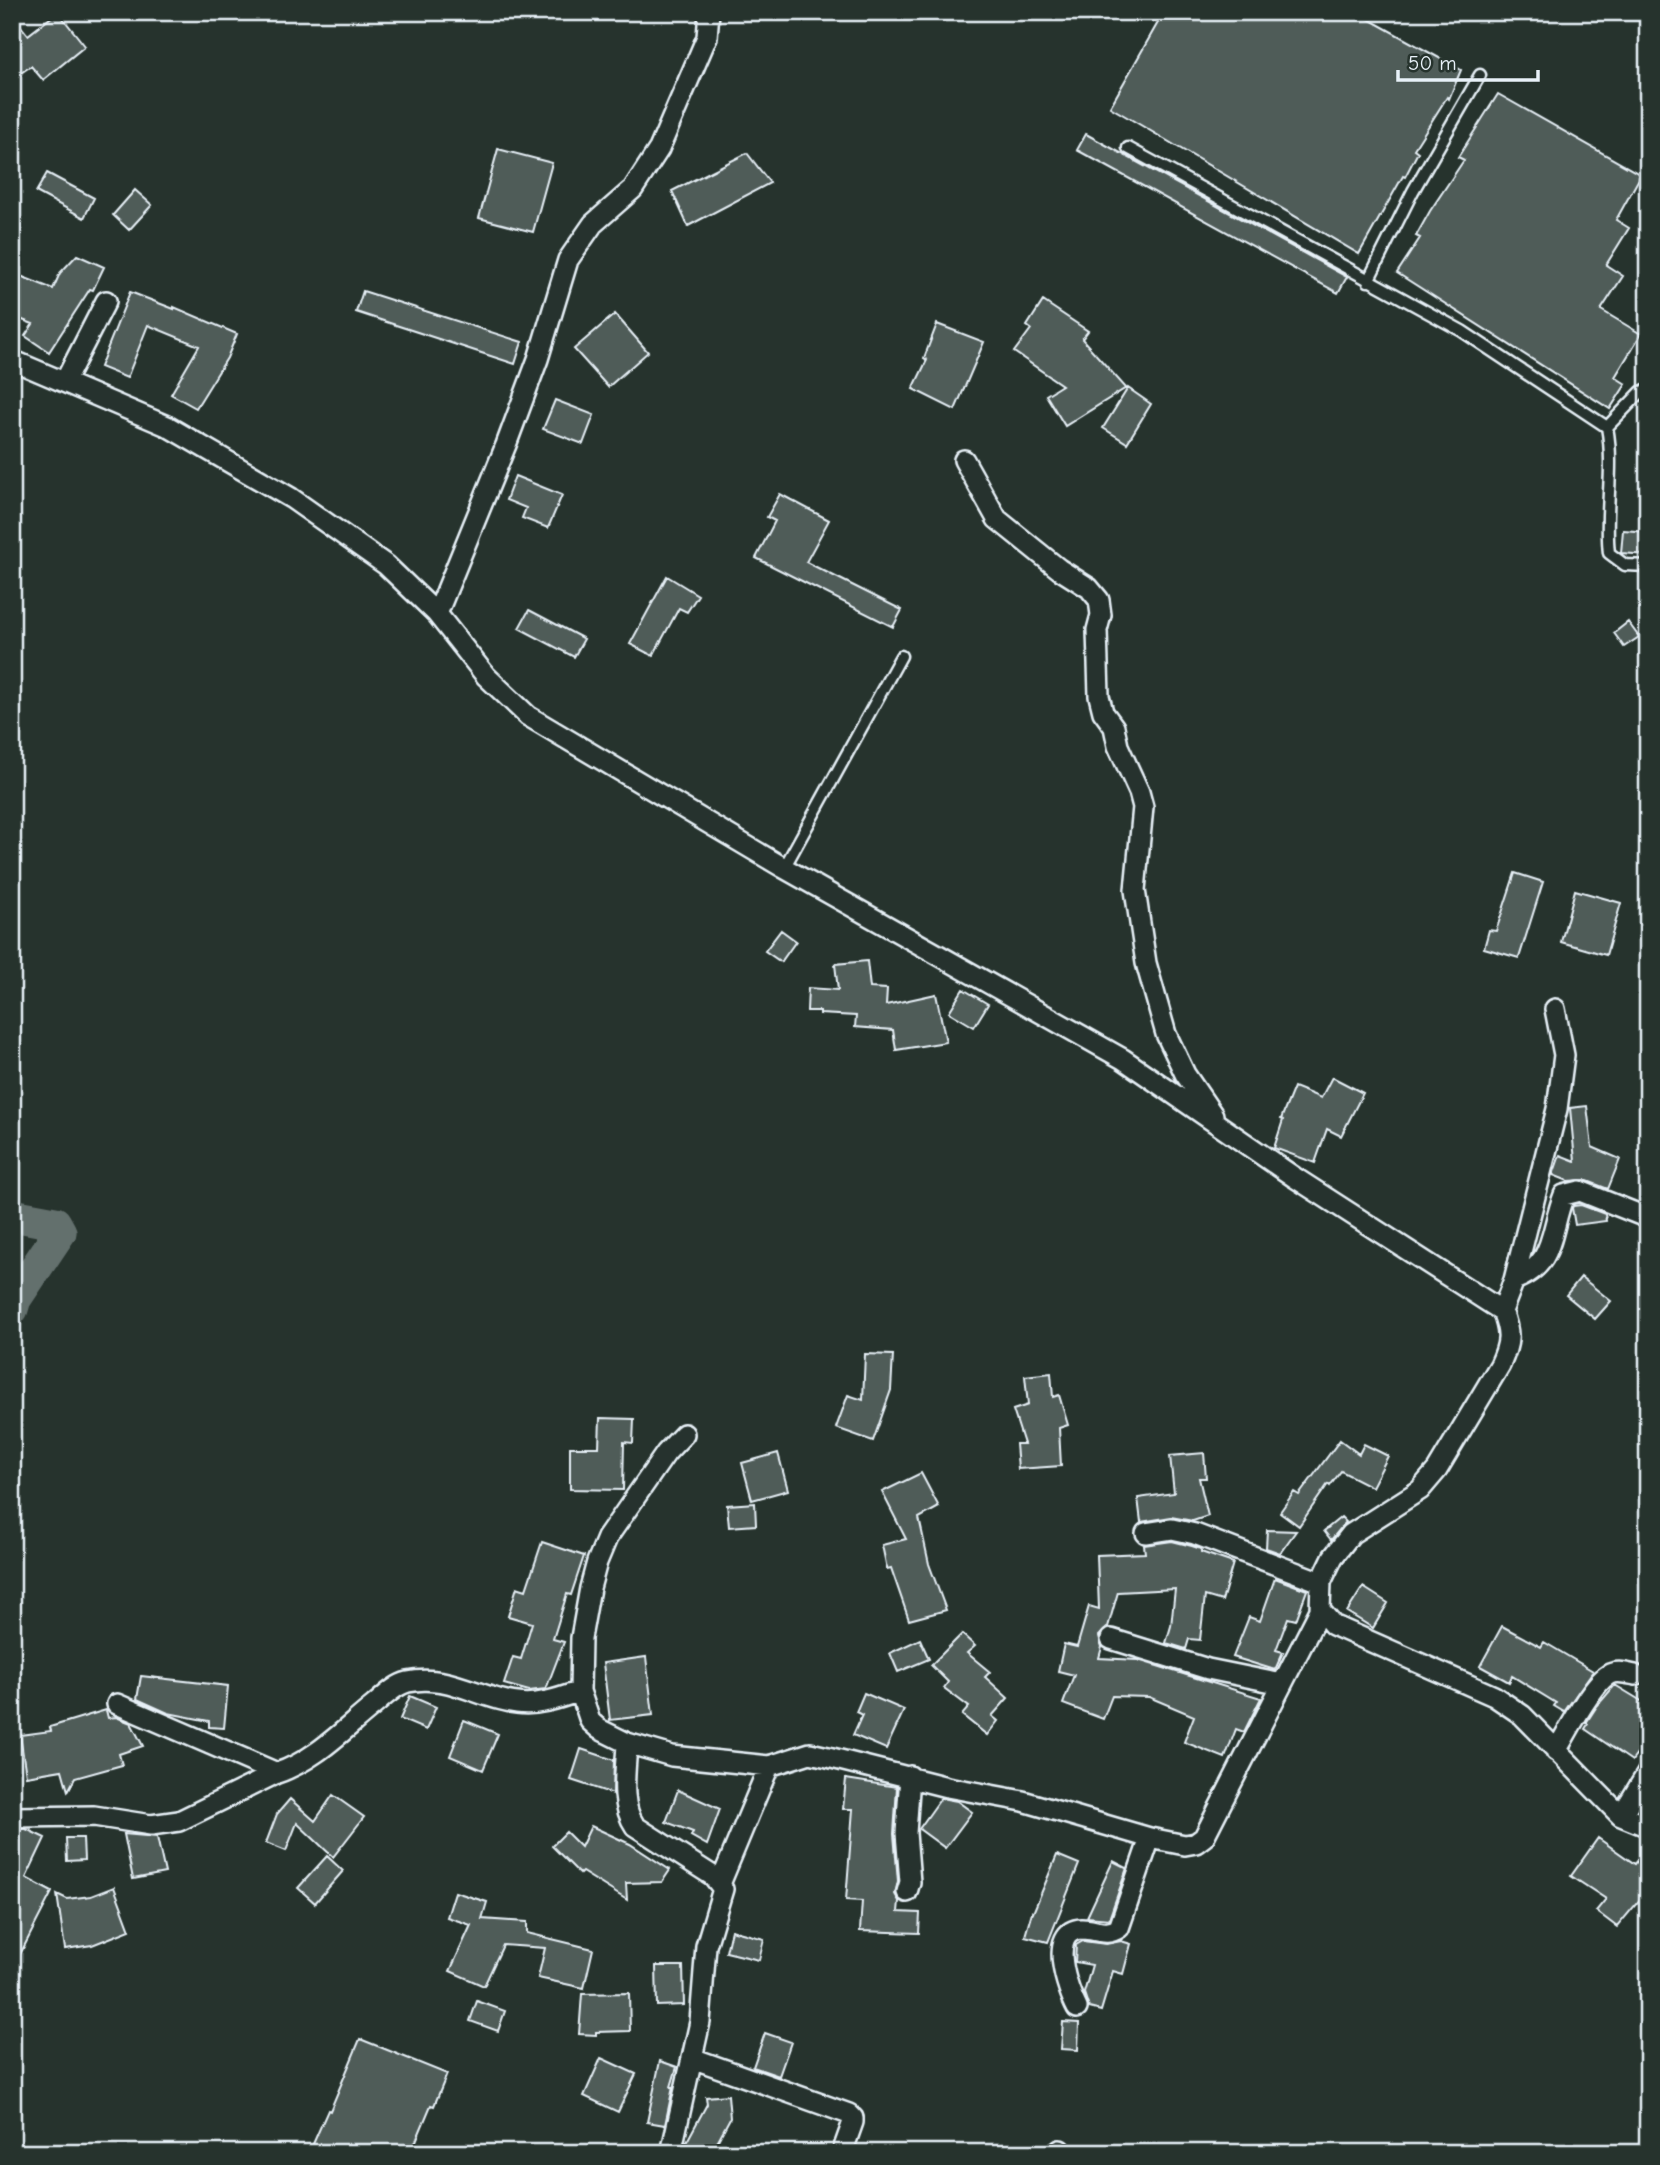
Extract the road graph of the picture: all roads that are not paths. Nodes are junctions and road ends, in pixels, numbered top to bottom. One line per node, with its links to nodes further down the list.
1 (709, 12): 12 (street)
2 (1480, 75): 4 (lane)
3 (1128, 148): 4 (lane)
4 (1367, 281): 9 (lane)
5 (106, 301): 7 (street)
6 (12, 360): 7 (street)
7 (65, 381): 12 (street)
8 (1648, 389): 9 (lane)
9 (1607, 427): 11 (lane)
10 (964, 460): 16 (street)
11 (1648, 566)
12 (437, 614): 14 (street)
13 (901, 656): 14 (lane)
14 (784, 868): 16 (street)
15 (1555, 1009): 18 (street)
16 (1220, 1125): 19 (street)
17 (1648, 1218): 18 (street)
18 (1514, 1280): 19 (street)
19 (1502, 1311): 22 (street)
20 (684, 1434): 27 (street)
21 (1146, 1533): 22 (street)
22 (1321, 1582): 23 (street)
23 (1320, 1610): 26 (street); 30 (street)
24 (1111, 1639): 26 (street)
25 (1635, 1675): 30 (street)
26 (1283, 1684): 38 (street)
27 (580, 1690): 29 (street); 33 (street)
28 (117, 1703): 33 (street)
29 (627, 1743): 31 (street); 39 (street)
30 (1556, 1751): 35 (street)
31 (769, 1766): 34 (street); 39 (street)
32 (1648, 1772): 35 (street)
33 (277, 1773): 36 (street)
34 (910, 1776): 38 (street); 40 (street)
35 (1621, 1816): 37 (street)
36 (12, 1817)
37 (1648, 1827)
38 (1150, 1838): 41 (street)
39 (720, 1884): 42 (street)
40 (907, 1892)
41 (1077, 2008)
42 (692, 2059): 43 (street); 44 (street)
43 (671, 2153)
44 (842, 2153)

